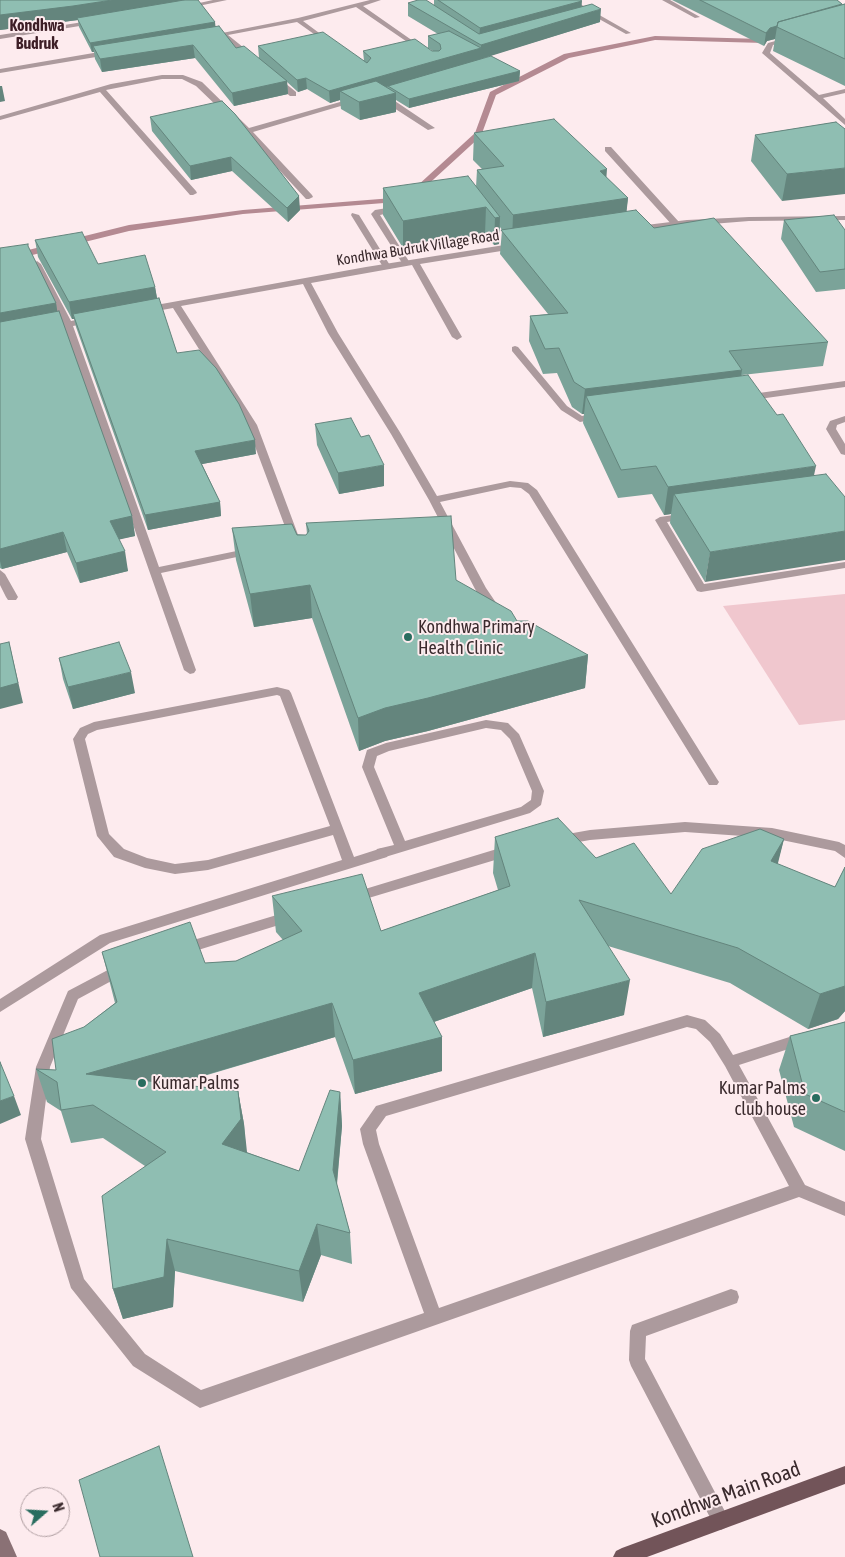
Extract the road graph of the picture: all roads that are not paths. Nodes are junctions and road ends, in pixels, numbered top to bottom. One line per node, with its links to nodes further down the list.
1 (224, 0): 6 (street)
2 (378, 0): 5 (street)
3 (568, 0): 7 (street)
4 (665, 0): 9 (street)
5 (357, 5): 11 (street); 19 (street)
6 (175, 9)
7 (592, 13): 8 (street); 12 (street)
8 (583, 16)
9 (697, 17)
10 (106, 20): 14 (street)
11 (298, 20): 13 (street); 17 (street)
12 (628, 33)
13 (223, 34): 15 (street); 20 (street)
14 (0, 37)
15 (203, 37)
16 (794, 38): 28 (street)
17 (336, 48)
18 (116, 51): 21 (street)
19 (428, 54)
20 (258, 64)
21 (0, 70)
22 (272, 76): 26 (street)
23 (102, 90): 29 (street); 32 (street); 34 (street)
24 (845, 91): 28 (street)
25 (388, 92): 31 (street)
26 (293, 94)
27 (369, 97): 32 (street)
28 (818, 97): 30 (street)
29 (0, 118)
30 (845, 122)
31 (431, 128)
32 (248, 130): 35 (street)
33 (608, 148): 39 (street)
34 (193, 194)
35 (309, 197)
36 (407, 207): 44 (street)
37 (355, 215): 46 (street)
38 (845, 218): 39 (street)
39 (676, 224): 40 (street)
40 (631, 230)
41 (500, 236): 43 (street)
42 (524, 245): 43 (street, Kondhwa Budruk Village Road)
43 (509, 248): 44 (street, Kondhwa Budruk Village Road)
44 (410, 263): 46 (street, Kondhwa Budruk Village Road); 53 (street)
45 (37, 264): 51 (street)
46 (387, 266): 47 (street, Kondhwa Budruk Village Road)
47 (306, 281): 48 (street, Kondhwa Budruk Village Road); 60 (street)
48 (176, 305): 49 (street, Kondhwa Budruk Village Road); 62 (street)
49 (131, 313)
50 (104, 318): 51 (street)
51 (68, 324): 52 (street); 65 (street)
52 (39, 330)
53 (457, 336)
54 (516, 349): 57 (street)
55 (845, 384): 56 (street)
56 (765, 407)
57 (609, 415)
58 (845, 419): 59 (street)
59 (845, 452)
60 (434, 500): 68 (street); 70 (street)
61 (699, 514): 64 (street)
62 (294, 545)
63 (258, 550): 65 (street)
64 (845, 565)
65 (155, 571): 69 (street)
66 (0, 574): 67 (street)
67 (12, 597)
68 (501, 620)
69 (190, 670)
70 (713, 782)
71 (337, 829): 71 (street); 76 (street)
72 (545, 843): 75 (street)
73 (527, 846): 77 (street)
74 (400, 847): 74 (street); 76 (street)
75 (845, 853)
76 (350, 863): 81 (street)
77 (339, 902)
78 (301, 913): 79 (street)
79 (170, 952)
80 (132, 964): 87 (street)
81 (0, 1006)
82 (818, 1034): 83 (street)
83 (730, 1062): 84 (street); 87 (street)
84 (799, 1190): 85 (street); 87 (street)
85 (845, 1208)
86 (731, 1298): 89 (street)
87 (434, 1318)
88 (845, 1475): 89 (main road, Kondhwa Main Road)
89 (721, 1521): 92 (main road, Kondhwa Main Road)
90 (0, 1538): 91 (street)
91 (8, 1557)
92 (622, 1557)

